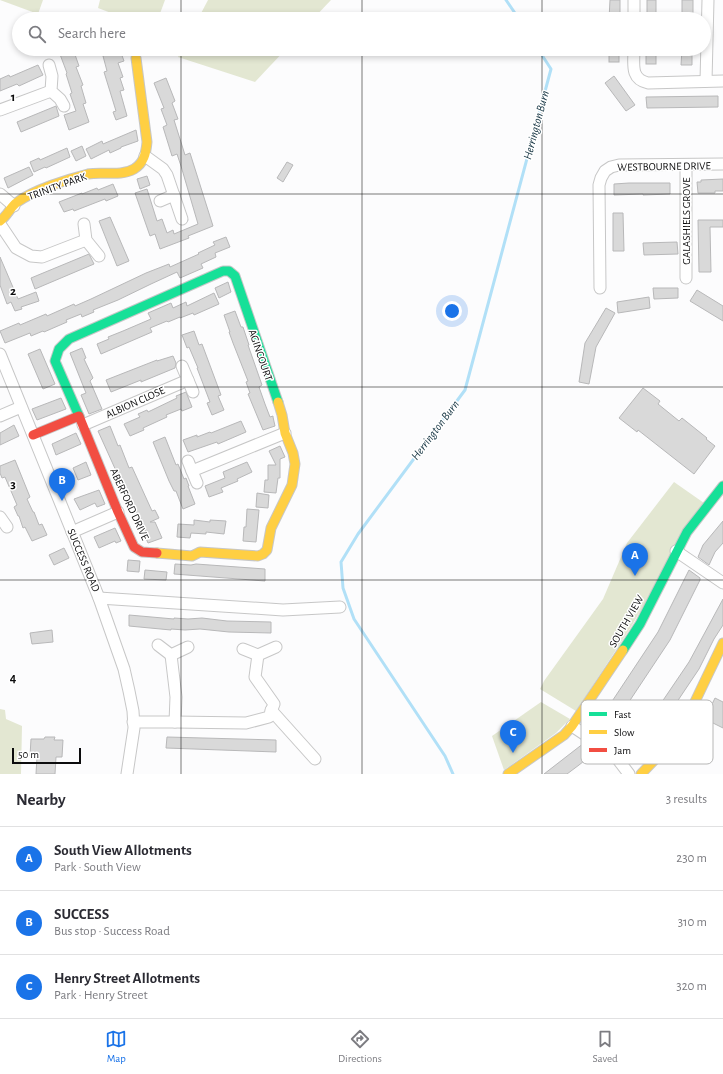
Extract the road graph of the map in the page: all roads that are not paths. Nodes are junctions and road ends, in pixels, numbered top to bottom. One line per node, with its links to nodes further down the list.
1 (634, 0): 3 (street)
2 (708, 0): 4 (street)
3 (634, 12)
4 (708, 12)
5 (634, 56): 10 (street)
6 (707, 56): 10 (street)
7 (136, 58): 14 (street)
8 (49, 65): 11 (street)
9 (723, 80): 10 (street)
10 (706, 81)
11 (51, 91): 12 (street); 13 (street)
12 (64, 106)
13 (0, 110)
14 (145, 156): 18 (street); 20 (street, TRINITY PARK)
15 (723, 164): 16 (street, WESTBOURNE DRIVE)
16 (686, 165): 27 (street, GALASHIELS GROVE); 28 (street, WESTBOURNE DRIVE)
17 (0, 194): 20 (street)
18 (174, 196): 19 (street); 21 (street)
19 (160, 202)
20 (14, 206): 22 (street, TRINITY PARK)
21 (182, 219)
22 (0, 223): 24 (street, TRINITY PARK)
23 (84, 224): 24 (street)
24 (86, 240): 25 (street)
25 (99, 256)
26 (235, 276): 35 (street, ABERFORD DRIVE); 36 (street, AGINCOURT)
27 (686, 278)
28 (600, 288)
29 (0, 354): 33 (street, SUCCESS ROAD)
30 (182, 366): 31 (street)
31 (188, 380): 32 (street); 35 (street, ALBION CLOSE)
32 (193, 392)
33 (21, 407): 34 (street); 37 (street, SUCCESS ROAD)
34 (0, 416)
35 (81, 421): 37 (street); 40 (street, ABERFORD DRIVE)
36 (285, 434): 38 (street); 45 (street, AGINCOURT)
37 (33, 436): 43 (street, SUCCESS ROAD)
38 (197, 483)
39 (723, 486): 44 (street, SOUTH VIEW)
40 (118, 512): 43 (street); 45 (street, ABERFORD DRIVE)
41 (0, 517): 42 (street)
42 (7, 527)
43 (72, 532): 47 (street, SUCCESS ROAD)
44 (676, 551): 46 (street); 56 (street, SOUTH VIEW)
45 (263, 554)
46 (723, 584)
47 (99, 598): 48 (street); 60 (street, SUCCESS ROAD)
48 (340, 607)
49 (723, 643): 57 (street)
50 (158, 645): 54 (street)
51 (188, 647): 54 (street)
52 (276, 647): 55 (street)
53 (243, 649): 55 (street)
54 (171, 655): 61 (street)
55 (258, 655): 58 (street)
56 (589, 700)
57 (696, 700)
58 (271, 710): 61 (street); 64 (street)
59 (581, 712): 62 (street, SOUTH VIEW)
60 (133, 722): 61 (street); 68 (street, SUCCESS ROAD)
61 (175, 722)
62 (572, 726): 63 (street); 69 (street, SOUTH VIEW)
63 (581, 732)
64 (315, 759)
65 (622, 764): 70 (street)
66 (652, 764): 67 (street)
67 (645, 773)
68 (127, 774)
69 (508, 774)
70 (629, 774)

